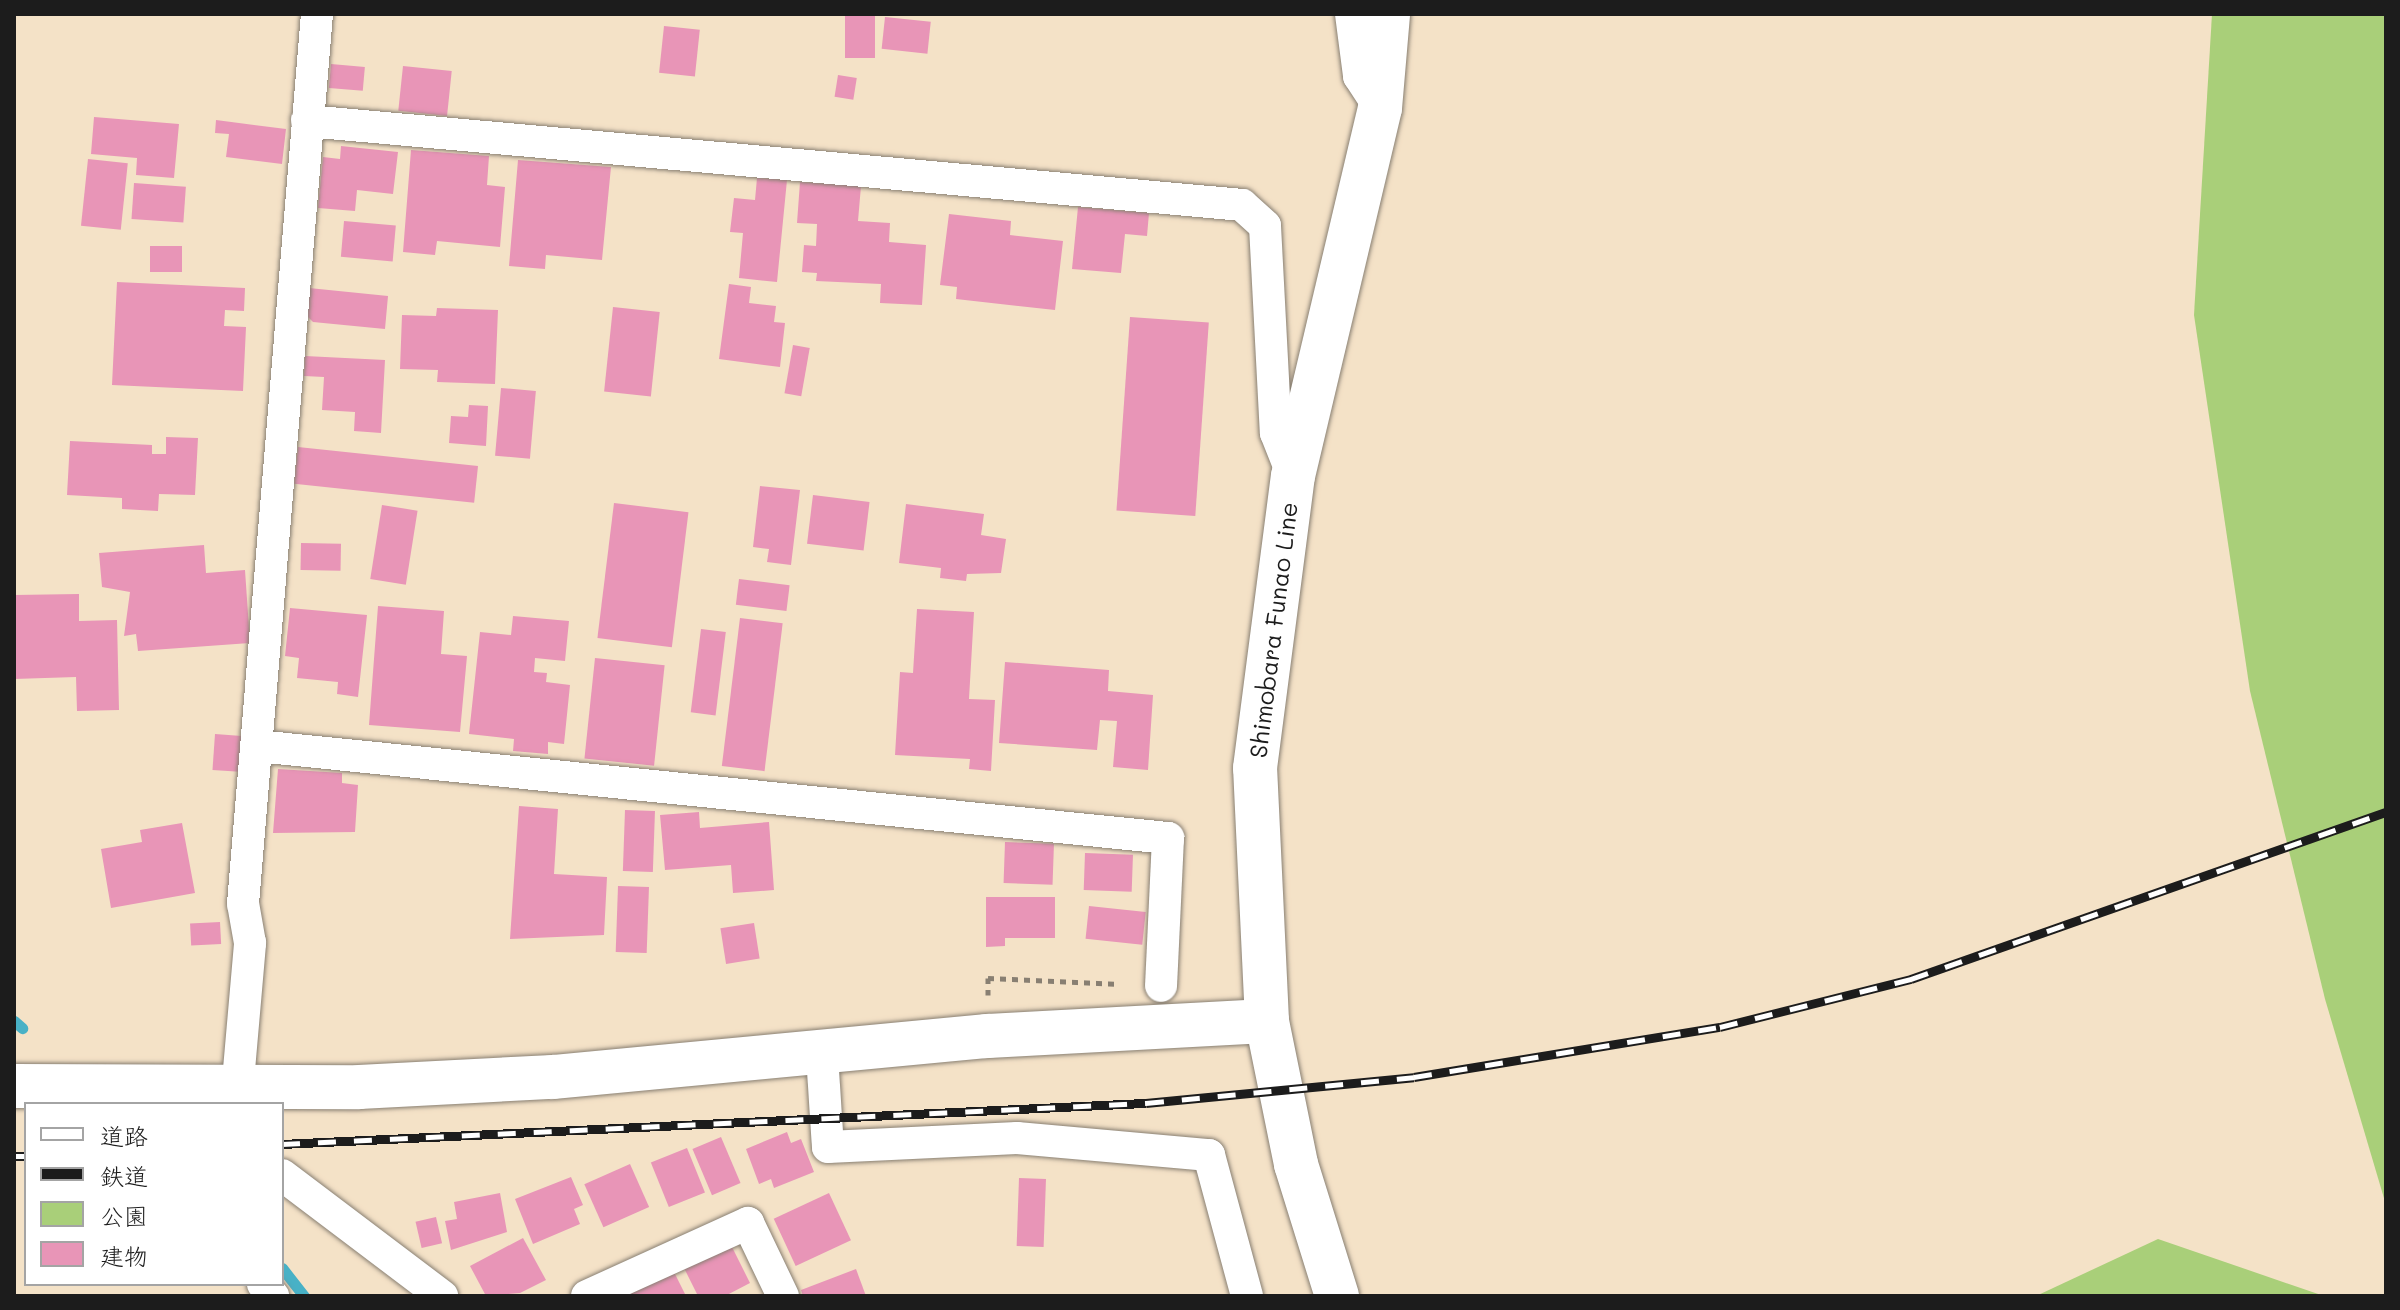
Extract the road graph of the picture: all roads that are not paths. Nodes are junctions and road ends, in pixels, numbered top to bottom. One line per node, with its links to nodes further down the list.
1 (317, 14): 5 (street)
2 (1351, 14): 4 (street)
3 (1388, 14): 4 (main road, Shimobara Funao Line)
4 (1380, 108): 6 (main road, Shimobara Funao Line)
5 (307, 121): 6 (street); 7 (street)
6 (1293, 476): 9 (main road, Shimobara Funao Line)
7 (257, 746): 8 (street); 12 (street)
8 (1161, 986)
9 (1267, 1021): 10 (main road); 19 (main road, Shimobara Funao Line)
10 (822, 1055): 12 (main road); 18 (street)
11 (14, 1086): 13 (main road)
12 (237, 1093): 13 (main road)
13 (88, 1094)
14 (284, 1177): 15 (street)
15 (442, 1296)
16 (587, 1296): 17 (street)
17 (783, 1296)
18 (1247, 1296)
19 (1337, 1296)

